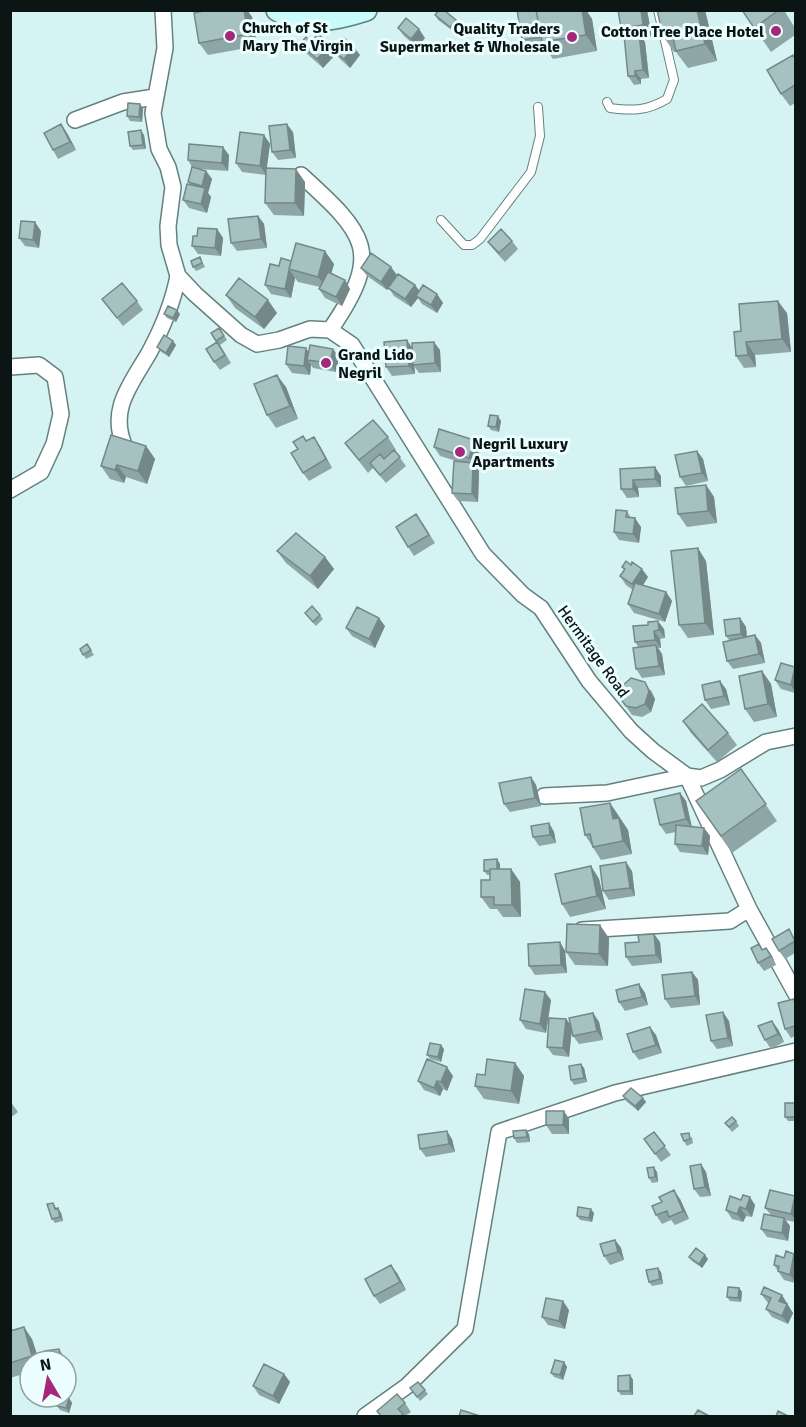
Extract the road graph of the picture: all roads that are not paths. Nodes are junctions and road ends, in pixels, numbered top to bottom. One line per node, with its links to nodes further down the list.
1 (163, 10): 5 (street)
2 (277, 10): 3 (main road)
3 (366, 10)
4 (658, 10): 6 (lane)
5 (155, 97): 8 (street); 11 (street)
6 (606, 102)
7 (538, 107): 10 (lane)
8 (75, 120)
9 (301, 175): 12 (street)
10 (441, 220)
11 (178, 276): 12 (street); 14 (street)
12 (330, 330): 17 (street, Hermitage Road)
13 (10, 367): 15 (street)
14 (125, 447)
15 (10, 490)
16 (795, 736): 17 (street)
17 (687, 776): 18 (street); 19 (street, Hermitage Road)
18 (544, 796)
19 (749, 909): 20 (street); 21 (street, Hermitage Road)
20 (579, 930)
21 (795, 994)
22 (795, 1051): 23 (street)
23 (365, 1416)

